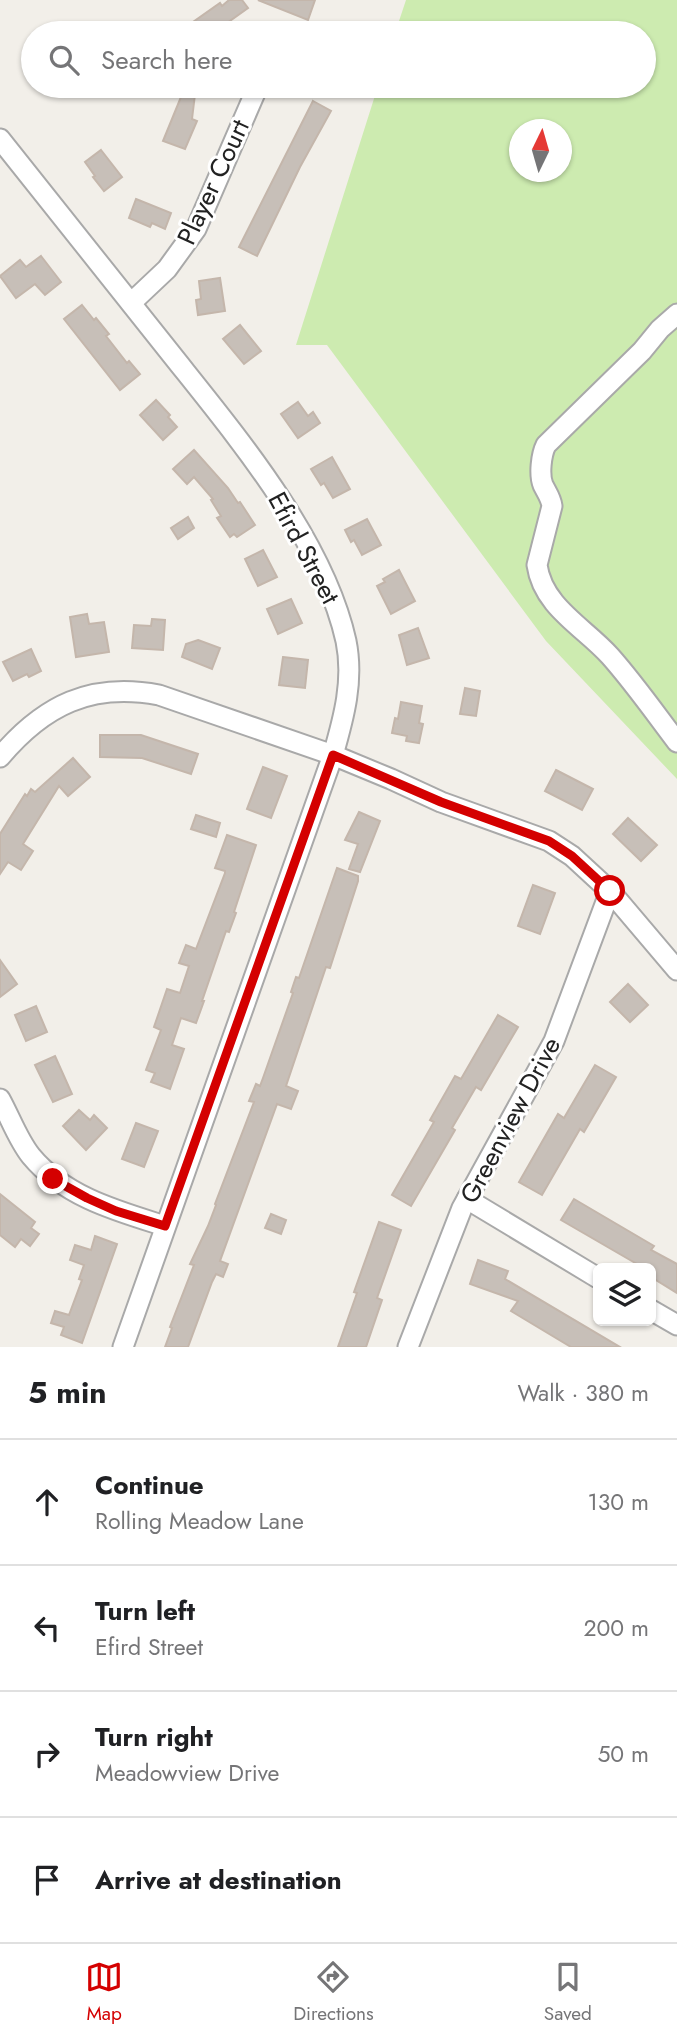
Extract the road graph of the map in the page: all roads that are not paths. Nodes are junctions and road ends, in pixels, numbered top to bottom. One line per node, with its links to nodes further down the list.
1 (253, 98): 3 (street, Player Court)
2 (0, 139): 3 (street, Efird Street)
3 (131, 303): 6 (street, Efird Street)
4 (677, 314): 5 (street)
5 (677, 741)
6 (333, 755): 7 (street); 8 (street); 12 (street, Efird Street)
7 (0, 757)
8 (610, 891): 9 (street); 11 (street, Greenview Drive)
9 (677, 970)
10 (0, 1099): 12 (street)
11 (467, 1199): 13 (street); 17 (street, Greenview Drive)
12 (165, 1226): 16 (street, Efird Street)
13 (593, 1275)
14 (656, 1313): 15 (street)
15 (677, 1325)
16 (123, 1347)
17 (408, 1347)

